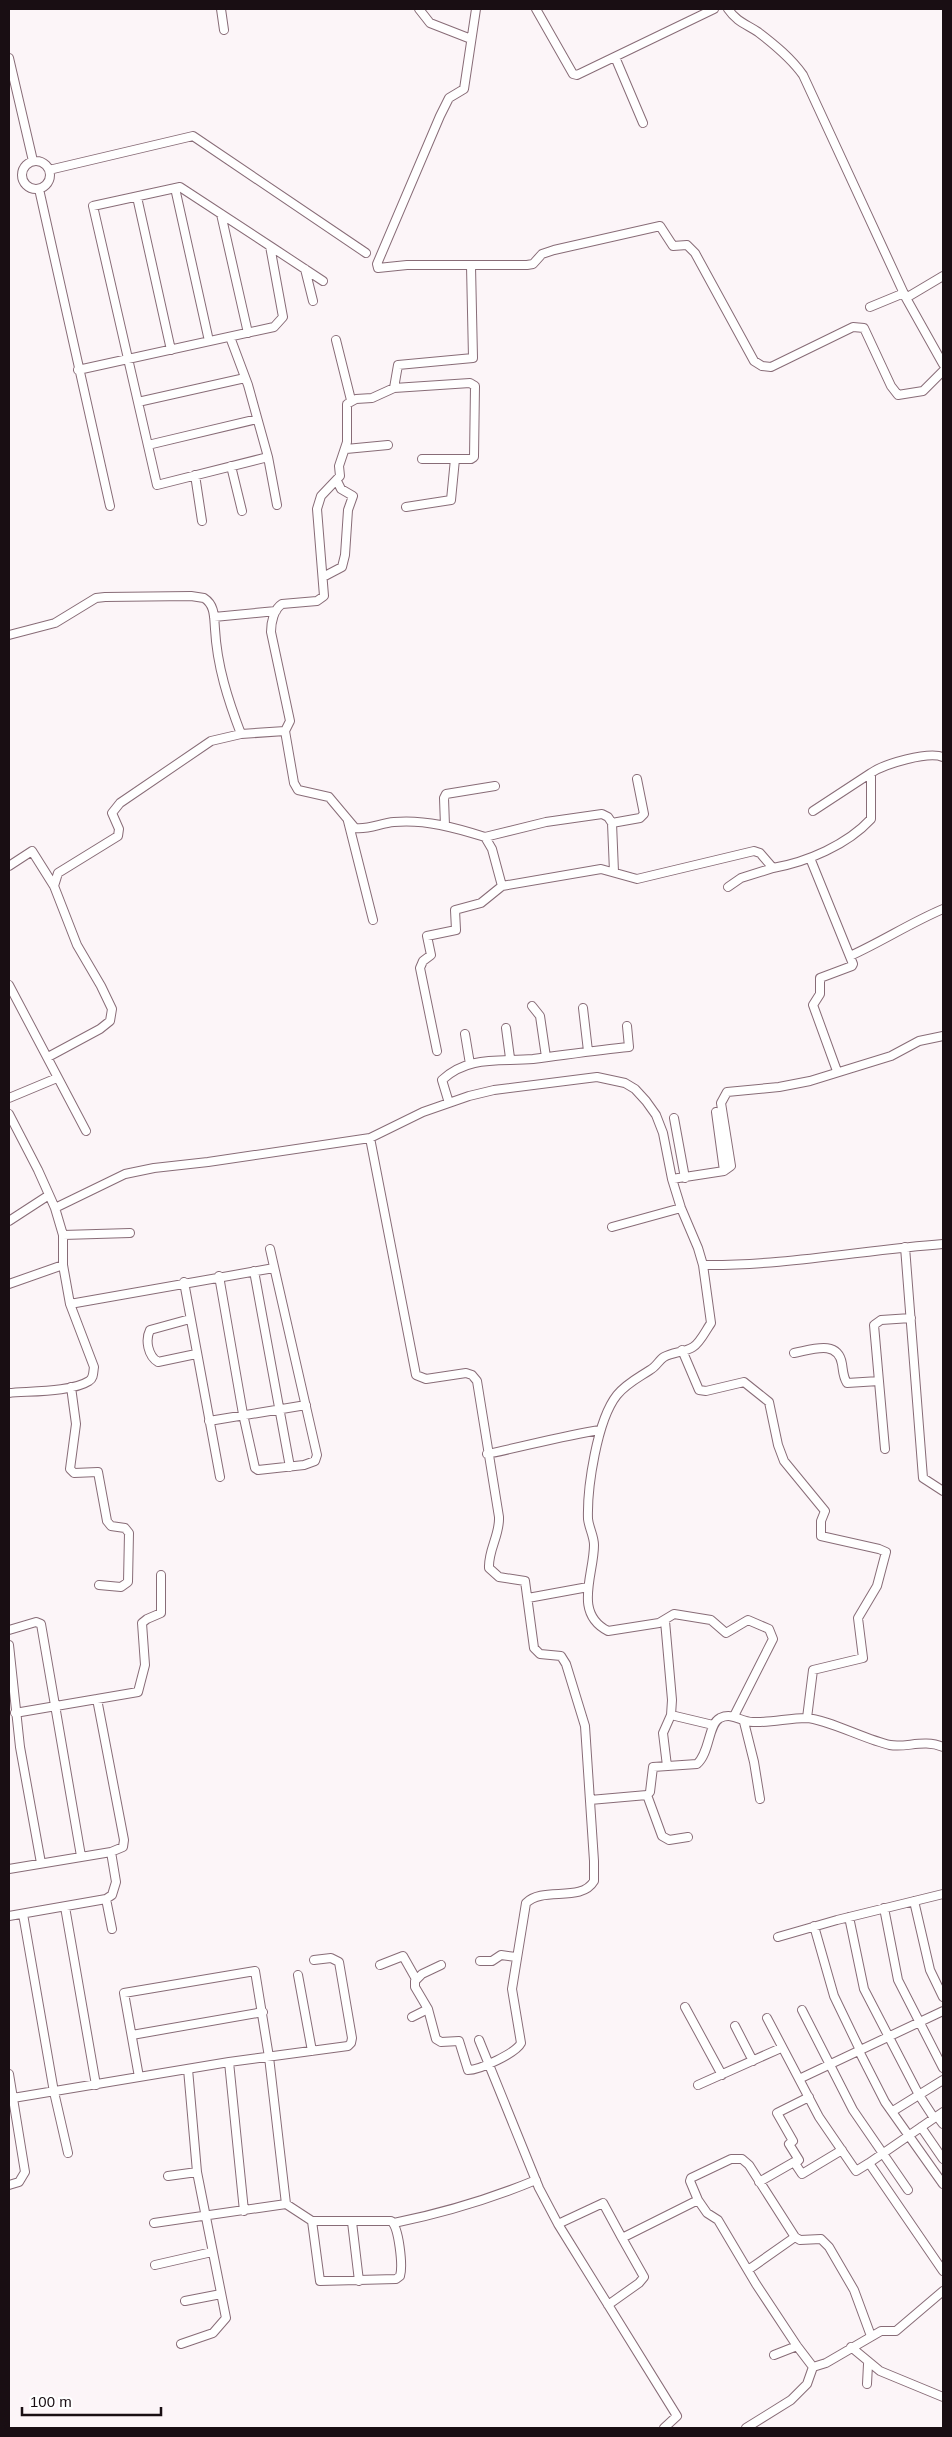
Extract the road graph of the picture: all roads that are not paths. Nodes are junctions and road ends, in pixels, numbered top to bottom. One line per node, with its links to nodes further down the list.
1 (220, 9): 7 (street)
2 (419, 9): 8 (street)
3 (476, 9): 8 (street)
4 (536, 9): 9 (street)
5 (714, 9): 9 (street)
6 (728, 9): 24 (street)
7 (224, 30)
8 (471, 39): 20 (street)
9 (616, 56): 11 (street)
10 (9, 58): 12 (street)
11 (643, 123)
12 (33, 161): 13 (street); 15 (street)
13 (49, 170): 15 (street); 19 (street)
14 (175, 188): 16 (street); 17 (street); 30 (street)
15 (39, 189): 34 (street)
16 (137, 196): 31 (street); 32 (street)
17 (221, 214): 18 (street); 27 (street)
18 (270, 246): 21 (street); 27 (street)
19 (366, 253)
20 (471, 266): 35 (street); 37 (street)
21 (305, 269): 23 (street); 25 (street)
22 (943, 276): 24 (street)
23 (323, 281)
24 (905, 295): 26 (street); 33 (street)
25 (313, 301)
26 (870, 307)
27 (248, 333): 28 (street)
28 (230, 337): 30 (street); 36 (street)
29 (336, 340): 38 (street)
30 (209, 341): 31 (street)
31 (170, 350): 32 (street)
32 (127, 359): 34 (street); 39 (street)
33 (943, 364)
34 (78, 370): 51 (street)
35 (943, 371)
36 (245, 378): 39 (street); 40 (street)
37 (394, 388): 38 (street); 46 (street)
38 (351, 400): 43 (street)
39 (138, 402): 41 (street)
40 (257, 419): 41 (street); 44 (street)
41 (148, 445): 48 (street)
42 (388, 445): 43 (street)
43 (346, 449): 49 (street)
44 (268, 457): 47 (street); 50 (street)
45 (422, 459): 46 (street)
46 (455, 459): 52 (street)
47 (231, 466): 48 (street); 53 (street)
48 (195, 476): 54 (street)
49 (338, 481): 55 (street); 55 (street)
50 (277, 504)
51 (110, 506)
52 (406, 507)
53 (242, 511)
54 (202, 521)
55 (323, 577): 56 (street)
56 (276, 611): 57 (street); 59 (street)
57 (214, 617): 58 (street); 60 (street)
58 (9, 635)
59 (285, 731): 60 (street); 66 (street)
60 (241, 734): 74 (street)
61 (943, 757): 62 (street)
62 (871, 773): 65 (street); 70 (street)
63 (637, 779): 67 (street)
64 (495, 786): 68 (street)
65 (813, 811)
66 (347, 819): 68 (street); 78 (street)
67 (612, 823): 69 (street); 73 (street)
68 (445, 826): 69 (street)
69 (485, 837): 75 (street)
70 (810, 858): 72 (street); 79 (street)
71 (9, 866): 74 (street)
72 (773, 868): 73 (street); 76 (street)
73 (614, 872): 75 (street)
74 (54, 886): 89 (street)
75 (502, 886): 87 (street)
76 (728, 887)
77 (943, 909): 79 (street)
78 (373, 920)
79 (850, 956): 93 (street)
80 (10, 990): 89 (street)
81 (532, 1006): 90 (street)
82 (583, 1008): 88 (street)
83 (627, 1026): 88 (street)
84 (506, 1028): 91 (street)
85 (465, 1034): 92 (street)
86 (943, 1036): 93 (street)
87 (438, 1051)
88 (588, 1051): 90 (street)
89 (48, 1057): 94 (street)
90 (546, 1057): 91 (street)
91 (510, 1058): 92 (street)
92 (470, 1064): 96 (street)
93 (837, 1071): 102 (street)
94 (57, 1078): 95 (street); 100 (street)
95 (9, 1098)
96 (450, 1103): 101 (street); 104 (street)
97 (716, 1112): 102 (street)
98 (9, 1114): 105 (street)
99 (674, 1118): 103 (street)
100 (86, 1131)
101 (370, 1138): 106 (street); 137 (street)
102 (724, 1171): 103 (street)
103 (685, 1178): 104 (street)
104 (672, 1180): 107 (street)
105 (49, 1195): 106 (street); 108 (street)
106 (55, 1208): 111 (street)
107 (681, 1208): 109 (street); 116 (street)
108 (9, 1221)
109 (612, 1227)
110 (130, 1233): 111 (street)
111 (62, 1235): 115 (street)
112 (943, 1244): 113 (street)
113 (905, 1247): 116 (street); 124 (street)
114 (270, 1249): 117 (street)
115 (64, 1265): 121 (street); 122 (street)
116 (703, 1266): 125 (street)
117 (274, 1268): 118 (street); 131 (street)
118 (254, 1271): 119 (street); 132 (street)
119 (219, 1276): 120 (street); 133 (street)
120 (184, 1282): 122 (street); 123 (street)
121 (9, 1284)
122 (70, 1304): 129 (street)
123 (190, 1318): 127 (street); 127 (street)
124 (911, 1318): 128 (street); 140 (street)
125 (682, 1350): 135 (street); 153 (street)
126 (794, 1353): 128 (street)
127 (196, 1354): 134 (street)
128 (879, 1381): 136 (street)
129 (71, 1387): 130 (street); 142 (street)
130 (9, 1393)
131 (306, 1405): 132 (street); 138 (street)
132 (278, 1409): 133 (street); 138 (street)
133 (244, 1414): 134 (street); 138 (street)
134 (209, 1421): 139 (street)
135 (600, 1430): 137 (street); 143 (street)
136 (885, 1449)
137 (487, 1454): 144 (street)
138 (290, 1467)
139 (220, 1477)
140 (943, 1491)
141 (161, 1575): 148 (street)
142 (99, 1586)
143 (588, 1587): 144 (street); 145 (street)
144 (528, 1598): 160 (street)
145 (665, 1621): 151 (street); 152 (street)
146 (9, 1630): 149 (street)
147 (9, 1645): 150 (street)
148 (96, 1699): 149 (street); 162 (street)
149 (54, 1707): 150 (street); 163 (street)
150 (15, 1713): 164 (street)
151 (671, 1715): 155 (street); 157 (street)
152 (734, 1716): 154 (street); 155 (street)
153 (807, 1718): 154 (street); 156 (street)
154 (744, 1722): 159 (street)
155 (713, 1725): 157 (street)
156 (943, 1747)
157 (667, 1766): 158 (street)
158 (647, 1795): 160 (street); 161 (street)
159 (760, 1799)
160 (590, 1800): 177 (street)
161 (688, 1837)
162 (111, 1852): 163 (street); 167 (street)
163 (82, 1856): 164 (street)
164 (41, 1863): 165 (street)
165 (9, 1869)
166 (943, 1894): 168 (street)
167 (106, 1899): 169 (street); 175 (street)
168 (914, 1901): 170 (street); 184 (street)
169 (65, 1907): 171 (street); 212 (street)
170 (884, 1908): 173 (street); 192 (street)
171 (23, 1914): 172 (street); 214 (street)
172 (9, 1916)
173 (848, 1917): 174 (street); 195 (street)
174 (814, 1926): 176 (street); 198 (street)
175 (112, 1928)
176 (778, 1937)
177 (516, 1957): 179 (street); 203 (street)
178 (314, 1960): 199 (street)
179 (480, 1961)
180 (380, 1965): 183 (street)
181 (441, 1966): 183 (street)
182 (298, 1975): 199 (street)
183 (416, 1979): 186 (street)
184 (943, 1997)
185 (686, 2007): 208 (street)
186 (428, 2010): 190 (street); 203 (street)
187 (802, 2010): 204 (street)
188 (943, 2011): 192 (street)
189 (263, 2012): 194 (street); 194 (street); 200 (street)
190 (412, 2017)
191 (767, 2018): 197 (street)
192 (920, 2022): 195 (street); 205 (street)
193 (735, 2026): 201 (street)
194 (132, 2035): 209 (street)
195 (888, 2037): 198 (street); 215 (street)
196 (479, 2040): 203 (street)
197 (781, 2048): 201 (street); 210 (street)
198 (860, 2050): 204 (street); 218 (street)
199 (312, 2051): 200 (street)
200 (269, 2057): 202 (street); 237 (street)
201 (753, 2061): 208 (street)
202 (229, 2062): 206 (street); 238 (street)
203 (490, 2064): 231 (street)
204 (829, 2065): 210 (street); 225 (street)
205 (943, 2068)
206 (188, 2069): 209 (street); 229 (street)
207 (9, 2074): 217 (street)
208 (722, 2074): 213 (street)
209 (139, 2077): 212 (street)
210 (799, 2079): 216 (street)
211 (943, 2080): 215 (street)
212 (96, 2085): 214 (street)
213 (698, 2085)
214 (54, 2092): 217 (street); 224 (street)
215 (919, 2095): 218 (street); 219 (street)
216 (809, 2097): 223 (street); 228 (street)
217 (12, 2103): 234 (street)
218 (893, 2111): 222 (street)
219 (938, 2115): 220 (street); 221 (street)
220 (943, 2124)
221 (921, 2127): 222 (street); 226 (street)
222 (909, 2135): 225 (street); 233 (street)
223 (842, 2150): 227 (street); 228 (street)
224 (68, 2153)
225 (883, 2154): 227 (street); 235 (street)
226 (943, 2159)
227 (869, 2163): 250 (street)
228 (795, 2164): 232 (street)
229 (197, 2172): 230 (street); 239 (street)
230 (168, 2176)
231 (536, 2180): 243 (street); 244 (street)
232 (759, 2182): 236 (street); 245 (street)
233 (943, 2184)
234 (9, 2185)
235 (908, 2190)
236 (698, 2200): 246 (street); 249 (street)
237 (286, 2204): 238 (street); 240 (street)
238 (244, 2211): 239 (street)
239 (204, 2216): 242 (street); 247 (street)
240 (312, 2221): 241 (street); 251 (street)
241 (352, 2222): 243 (street); 251 (street)
242 (154, 2223)
243 (394, 2223): 251 (street)
244 (558, 2224): 246 (street); 255 (street)
245 (795, 2237): 249 (street); 256 (street)
246 (622, 2238): 255 (street)
247 (212, 2252): 248 (street); 253 (street)
248 (155, 2265)
249 (748, 2270): 258 (street)
250 (943, 2271)
251 (359, 2281)
252 (943, 2291): 256 (street)
253 (221, 2294): 254 (street); 257 (street)
254 (185, 2301)
255 (608, 2305): 265 (street)
256 (871, 2336): 259 (street)
257 (181, 2344)
258 (797, 2346): 260 (street); 262 (street)
259 (851, 2347): 261 (street); 262 (street)
260 (774, 2356)
261 (868, 2364): 263 (street); 264 (street)
262 (814, 2367): 266 (street)
263 (867, 2384)
264 (943, 2397)
265 (664, 2428)
266 (746, 2428)

